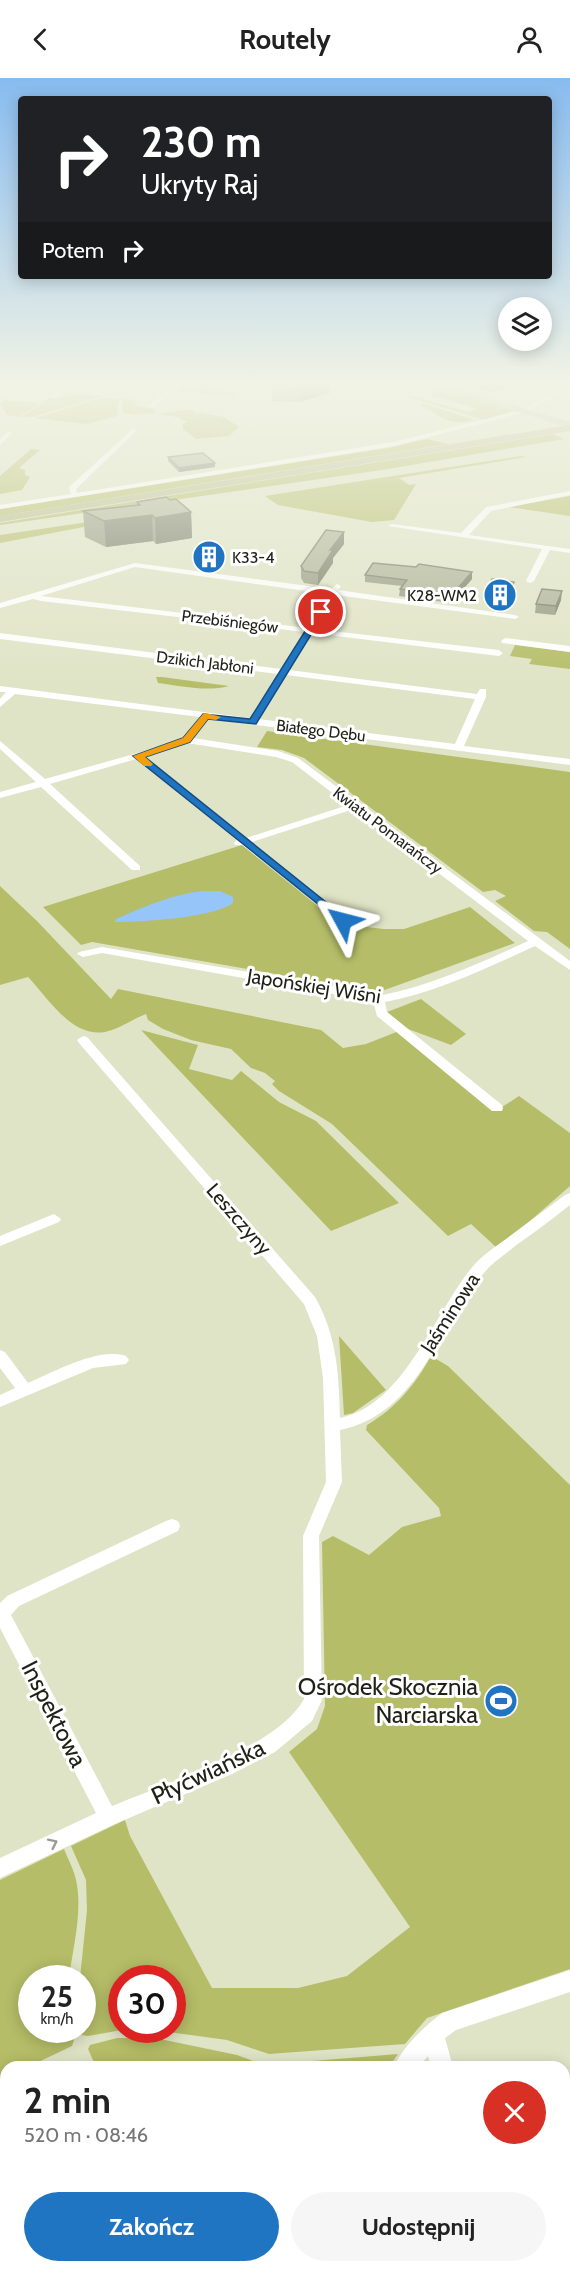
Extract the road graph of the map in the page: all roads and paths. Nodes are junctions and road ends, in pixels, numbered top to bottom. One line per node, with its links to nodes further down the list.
1 (82, 483): 5 (street)
2 (127, 483): 5 (street)
3 (224, 483): 8 (main road)
4 (284, 486): 10 (main road)
5 (75, 491): 7 (street)
6 (570, 493): 11 (street)
7 (1, 504)
8 (0, 519)
9 (392, 526): 11 (street)
10 (0, 529)
11 (463, 536): 12 (street)
12 (547, 548): 13 (street); 14 (street)
13 (570, 551)
14 (530, 581)
15 (335, 589): 16 (street); 18 (street); 19 (street)
16 (34, 596): 17 (street); 19 (street, Przebiśniegów)
17 (0, 606)
18 (515, 617)
19 (309, 631): 22 (street, Przebiśniegów); 24 (street)
20 (509, 632): 22 (street)
21 (0, 636): 24 (street, Dzikich Jabłoni)
22 (505, 641): 23 (street)
23 (570, 649)
24 (284, 672): 29 (street); 32 (street, Dzikich Jabłoni)
25 (0, 689): 26 (street, Białego Dębu)
26 (12, 691): 27 (street); 28 (street, Białego Dębu)
27 (0, 704)
28 (206, 716): 29 (street, Białego Dębu); 30 (street)
29 (252, 722): 32 (street, Białego Dębu)
30 (186, 740): 33 (street); 37 (street, Kwiatu Pomarańczy)
31 (0, 744): 35 (street)
32 (458, 747): 34 (street, Białego Dębu)
33 (138, 756): 35 (street); 38 (street)
34 (570, 762)
35 (42, 783): 36 (street); 39 (street)
36 (0, 795)
37 (355, 806): 38 (street); 41 (street, Kwiatu Pomarańczy)
38 (240, 842): 40 (street)
39 (136, 868)
40 (343, 921)
41 (536, 941): 43 (street, Kwiatu Pomarańczy); 44 (street, Japońskiej Wiśni)
42 (83, 954): 44 (street, Japońskiej Wiśni)
43 (570, 967)
44 (379, 999): 46 (street)
45 (83, 1040): 54 (street, Leszczyny)
46 (497, 1108)
47 (570, 1198): 54 (street, Jaśminowa)
48 (54, 1219): 49 (street)
49 (0, 1241)
50 (0, 1356): 52 (street)
51 (121, 1360): 52 (street)
52 (25, 1391): 53 (street)
53 (0, 1401)
54 (332, 1426): 57 (street, Płyćwiańska)
55 (172, 1526): 56 (street)
56 (1, 1613): 57 (street, Inspektowa)
57 (108, 1817): 58 (street, Płyćwiańska, one-way to 57)
58 (0, 1868)
59 (570, 1981): 60 (street)
60 (433, 2034): 61 (street); 62 (street)
61 (410, 2061)
62 (440, 2061)

